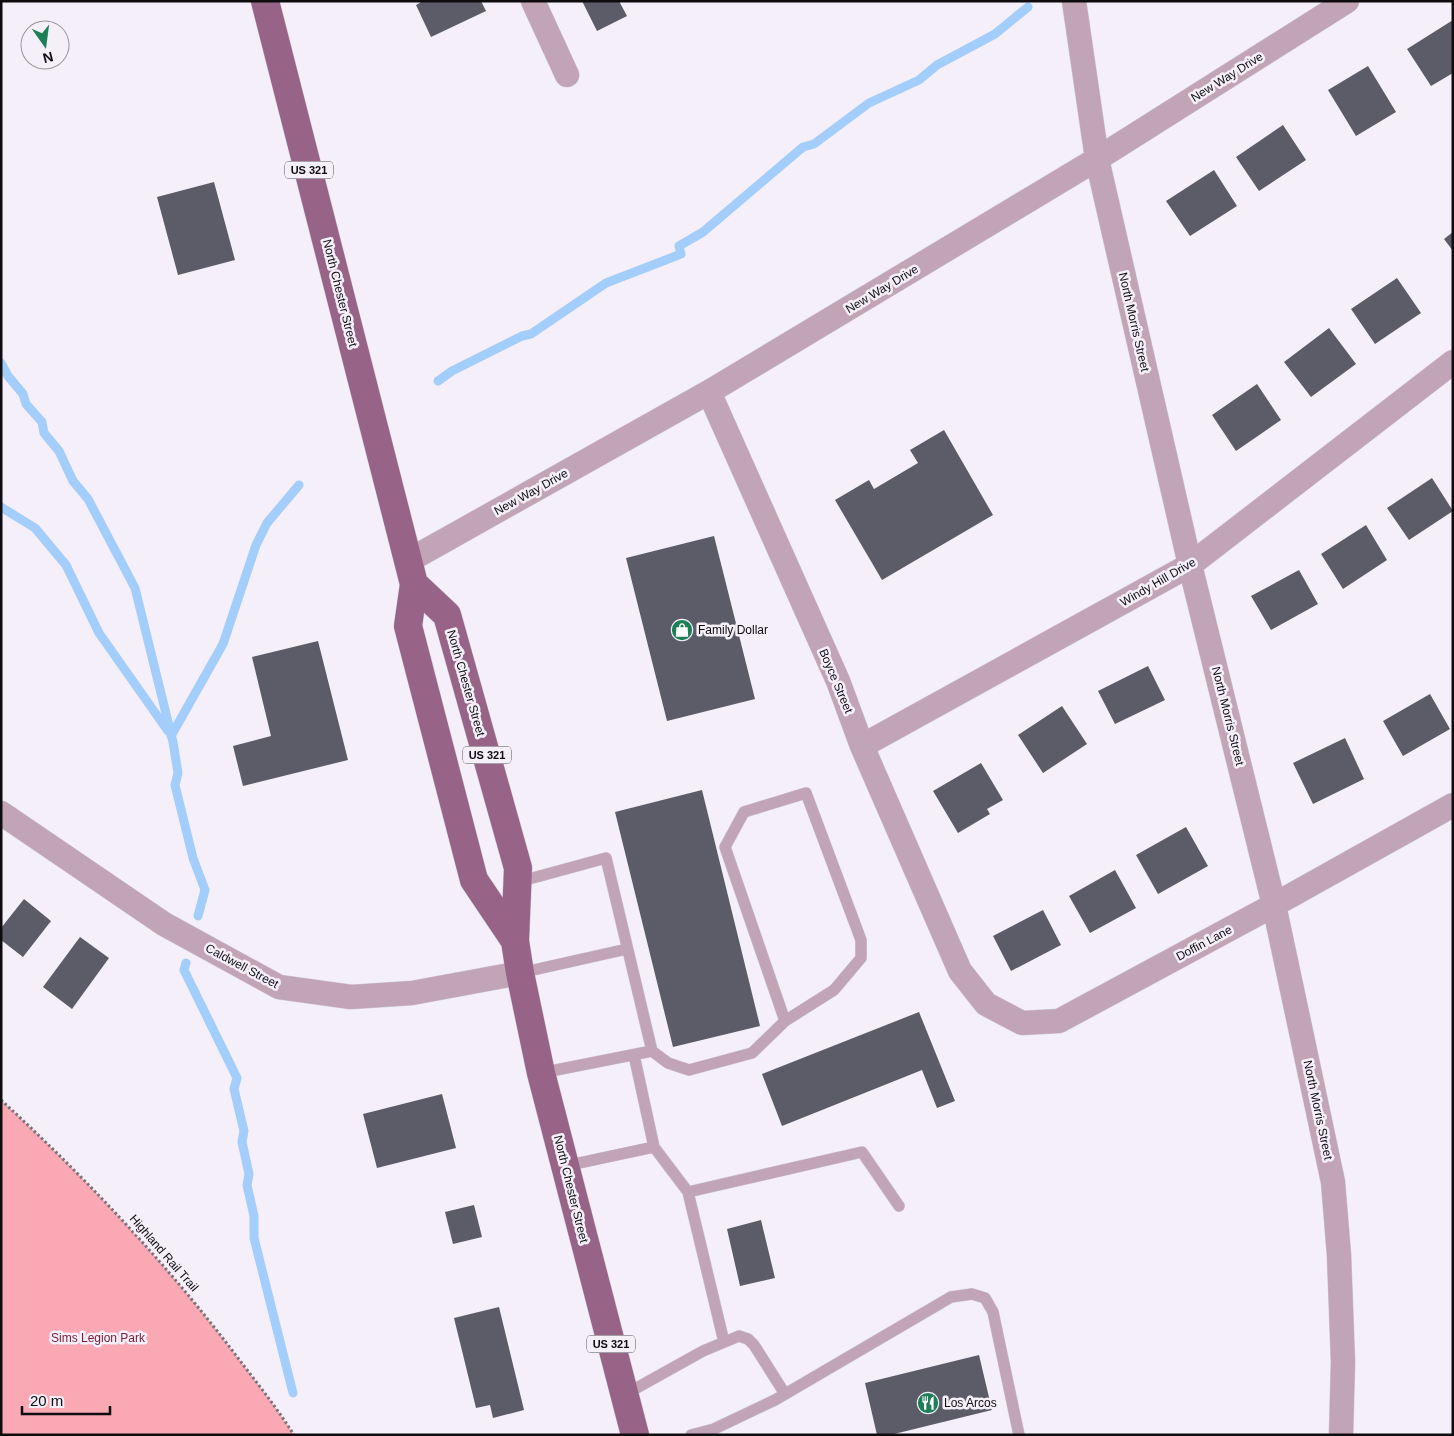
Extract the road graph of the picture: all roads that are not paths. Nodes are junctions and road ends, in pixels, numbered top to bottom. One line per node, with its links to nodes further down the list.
1 (265, 1): 10 (main road, North Chester Street / US 321)
2 (533, 1): 5 (street)
3 (1074, 1): 6 (street, North Morris Street)
4 (1347, 1): 6 (street, New Way Drive)
5 (566, 75)
6 (1097, 159): 8 (street, New Way Drive); 9 (street, North Morris Street)
7 (1453, 362): 9 (street, Windy Hill Drive)
8 (709, 392): 10 (street, New Way Drive); 11 (street, Boyce Street)
9 (1190, 566): 11 (street, Windy Hill Drive); 15 (street, North Morris Street)
10 (411, 573): 14 (main road, North Chester Street / US 321); 16 (main road, North Chester Street / US 321)
11 (862, 746): 18 (street, Boyce Street)
12 (1453, 805): 15 (street, Doffin Lane)
13 (1, 813): 19 (street, Caldwell Street)
14 (516, 882): 16 (main road, North Chester Street / US 321); 17 (lane)
15 (1274, 905): 18 (street, Doffin Lane); 34 (street, North Morris Street)
16 (514, 941): 19 (main road, North Chester Street / US 321)
17 (627, 949): 19 (lane); 21 (lane)
18 (960, 971)
19 (520, 973): 23 (main road, North Chester Street / US 321)
20 (785, 1021): 20 (lane); 21 (lane)
21 (652, 1051): 22 (lane)
22 (634, 1055): 23 (lane); 24 (lane)
23 (541, 1073): 25 (main road, North Chester Street / US 321)
24 (654, 1147): 25 (lane); 26 (lane)
25 (565, 1166): 30 (main road, North Chester Street / US 321)
26 (688, 1192): 27 (lane); 28 (lane)
27 (899, 1206)
28 (724, 1342): 29 (lane); 30 (lane)
29 (785, 1394): 32 (lane); 33 (lane)
30 (624, 1395): 31 (main road, North Chester Street / US 321)
31 (634, 1435)
32 (691, 1435)
33 (1020, 1435)
34 (1341, 1435)

